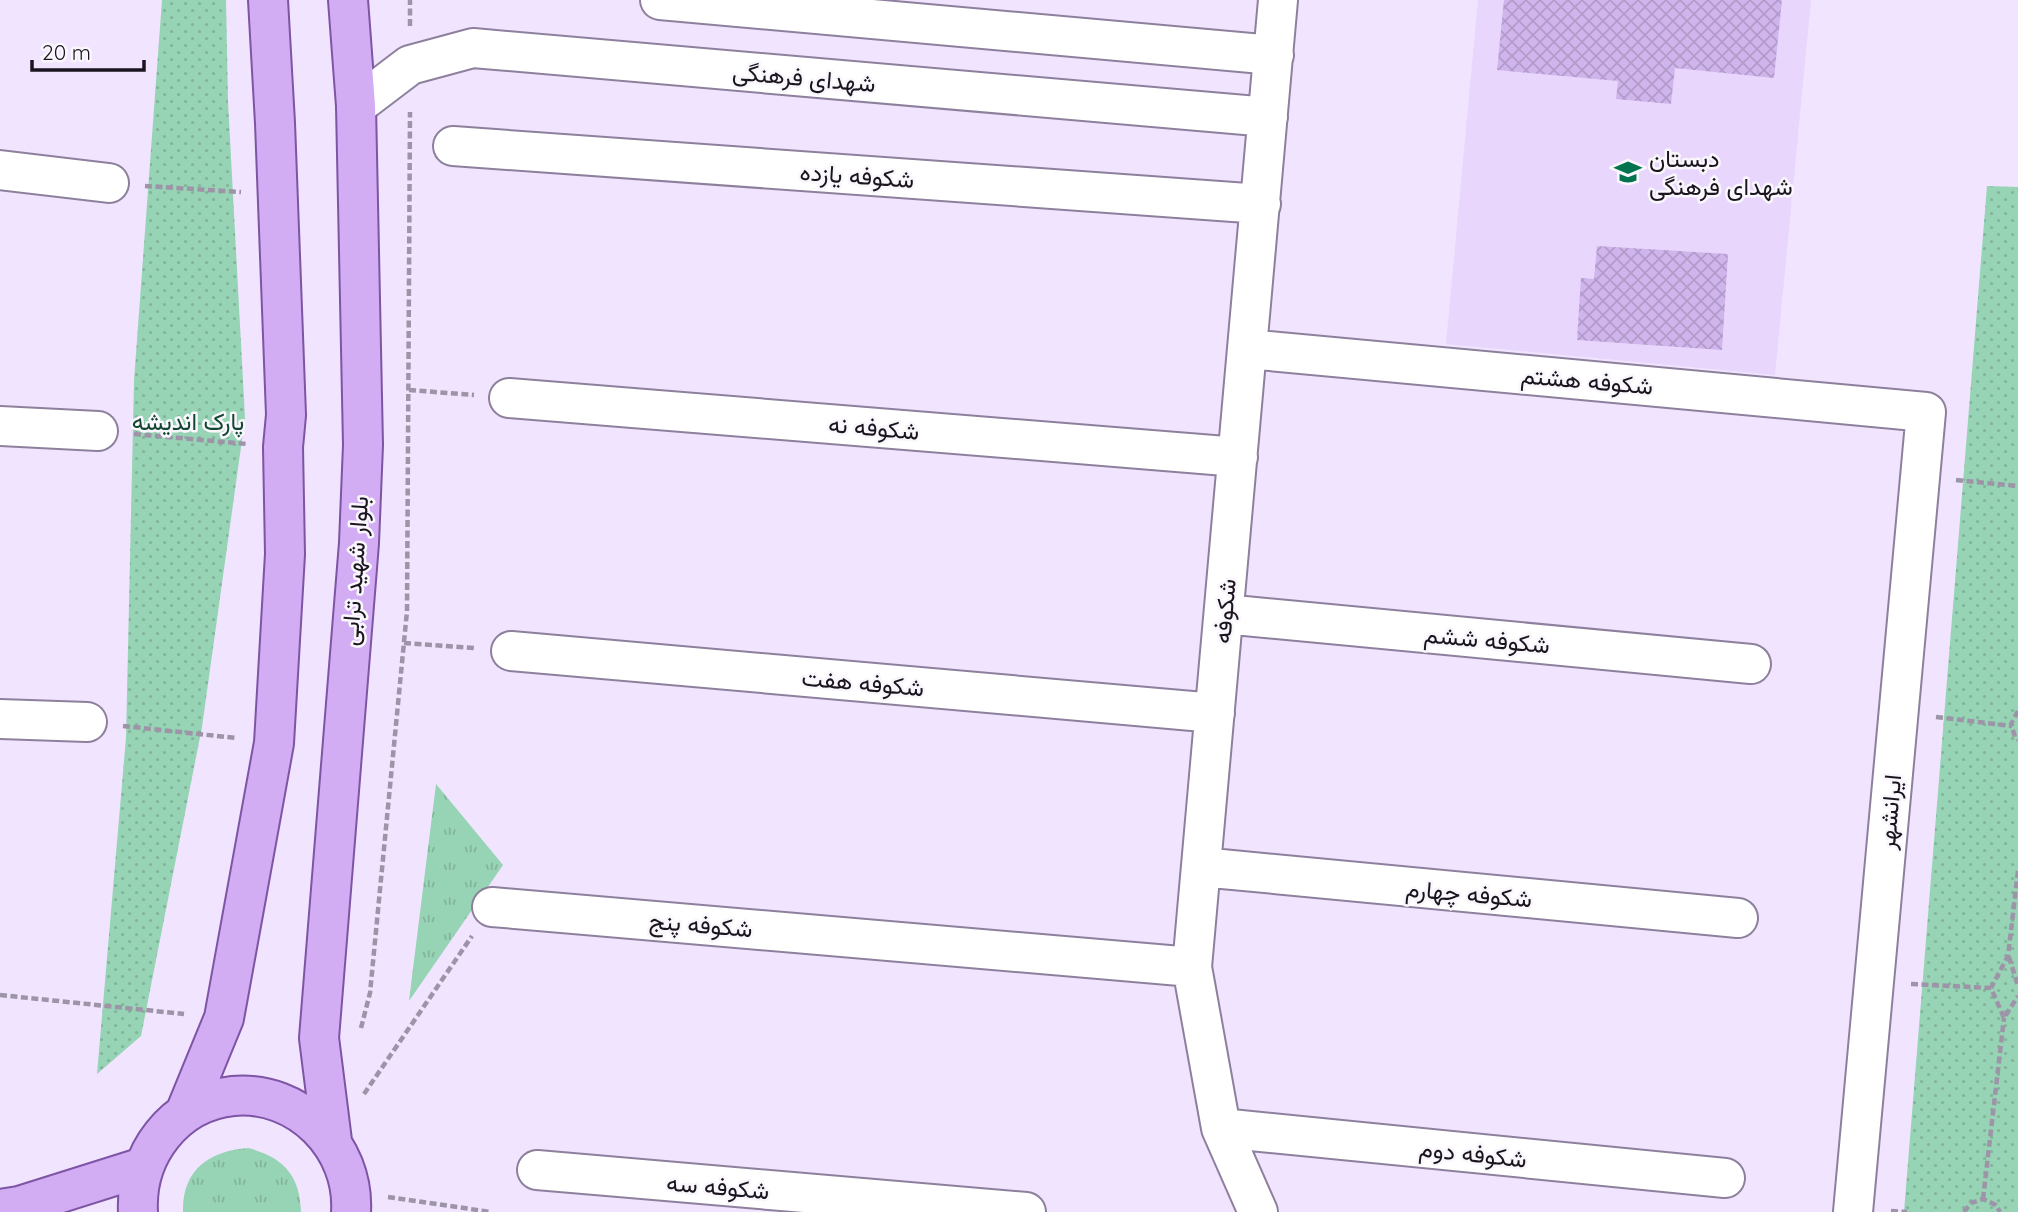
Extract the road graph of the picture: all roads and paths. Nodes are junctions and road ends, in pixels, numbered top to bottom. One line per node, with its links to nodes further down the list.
1 (268, 0): 11 (main road)
2 (348, 0): 6 (main road, بلوار شهید ترابی)
3 (660, 0): 5 (street)
4 (1278, 0): 5 (street, شکوفه)
5 (1273, 55): 7 (street, شکوفه)
6 (356, 106): 7 (street, شهدای فرهنگی); 50 (main road, بلوار شهید ترابی)
7 (1268, 117): 12 (street, شکوفه)
8 (453, 146): 12 (street, شکوفه یازده)
9 (0, 170): 10 (street)
10 (109, 183): 11 (path)
11 (277, 195): 19 (main road)
12 (1261, 204): 13 (street, شکوفه)
13 (1248, 349): 16 (street, شکوفه هشتم); 20 (street, شکوفه)
14 (409, 390): 15 (path)
15 (509, 398): 20 (street, شکوفه نه)
16 (1926, 412): 21 (street, ایرانشهر)
17 (0, 426): 18 (street)
18 (98, 431): 19 (path)
19 (284, 447): 34 (main road)
20 (1238, 457): 23 (street, شکوفه)
21 (1920, 476): 22 (path); 29 (street, ایرانشهر)
22 (2018, 486)
23 (1224, 614): 26 (street, شکوفه ششم); 28 (street, شکوفه)
24 (404, 643): 25 (path)
25 (510, 651): 28 (street, شکوفه هفت)
26 (1751, 664)
27 (2018, 711): 32 (path)
28 (1216, 713): 35 (street, شکوفه)
29 (1898, 713): 32 (path); 41 (street, ایرانشهر)
30 (0, 719): 31 (street)
31 (87, 722): 34 (path)
32 (2012, 726): 33 (path)
33 (2018, 740)
34 (274, 743): 46 (main road)
35 (1201, 867): 38 (street, شکوفه چهارم); 40 (street, شکوفه)
36 (2018, 871): 39 (path)
37 (492, 906): 40 (street, شکوفه پنج); 50 (path)
38 (1738, 918)
39 (2008, 956): 42 (path); 43 (path)
40 (1192, 967): 49 (street, شکوفه)
41 (1874, 982): 43 (path); 61 (street, ایرانشهر)
42 (2018, 986)
43 (1991, 988): 47 (path)
44 (0, 995): 46 (path)
45 (2018, 996): 47 (path)
46 (224, 1018): 48 (main road)
47 (2004, 1018): 54 (path)
48 (185, 1113): 50 (main road); 51 (main road)
49 (1221, 1128): 53 (street, شکوفه دوم); 60 (street, شکوفه)
50 (332, 1141): 55 (main road)
51 (143, 1167): 56 (main road); 57 (main road)
52 (537, 1170): 59 (street, شکوفه سه)
53 (1725, 1178)
54 (1983, 1199): 62 (path); 63 (path)
55 (351, 1202): 58 (path)
56 (0, 1209)
57 (138, 1212)
58 (491, 1212)
59 (1026, 1212)
60 (1258, 1212)
61 (1853, 1212)
62 (1964, 1212)
63 (2000, 1212)

